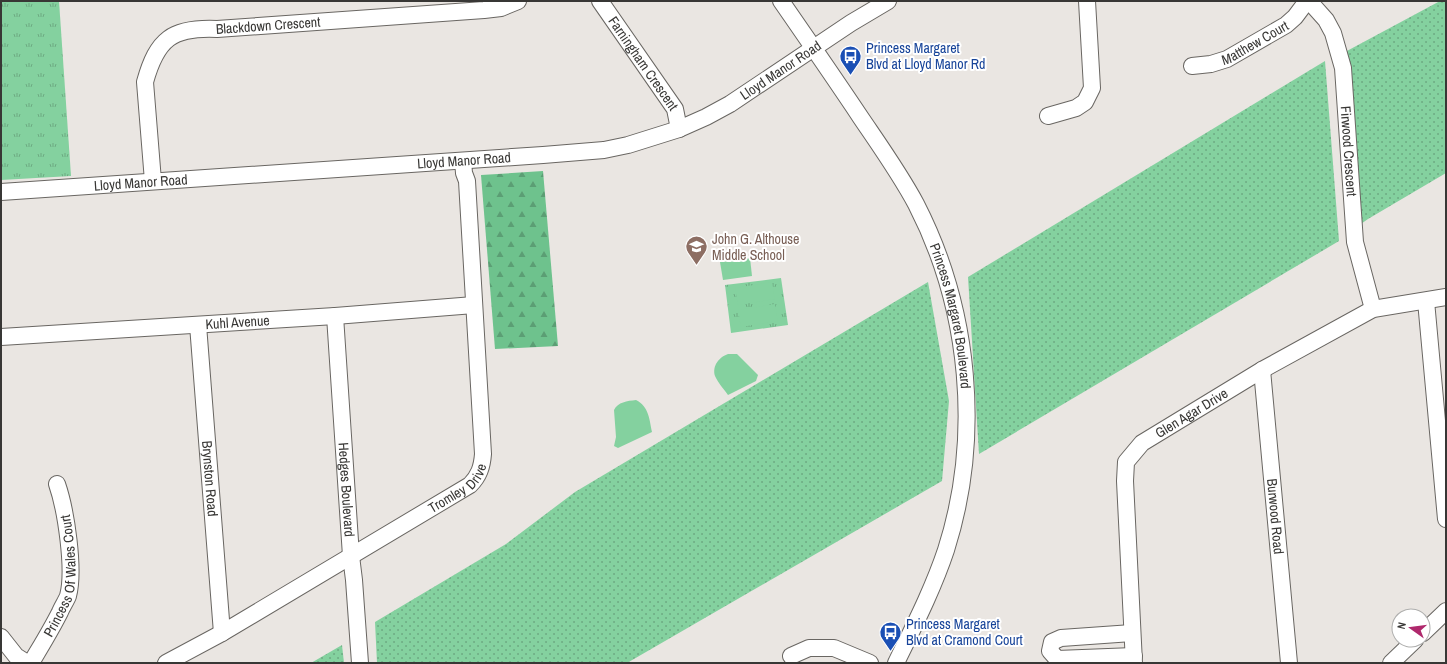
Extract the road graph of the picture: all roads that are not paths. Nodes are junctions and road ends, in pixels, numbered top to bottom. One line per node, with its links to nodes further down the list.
1 (518, 1): 12 (street, Blackdown Crescent)
2 (600, 1): 10 (street, Farningham Crescent)
3 (781, 1): 7 (street, Princess Margaret Boulevard)
4 (888, 1): 7 (street, Lloyd Manor Road)
5 (1087, 1): 9 (street)
6 (1308, 1): 8 (street, Matthew Court); 17 (street, Firwood Crescent)
7 (814, 48): 10 (street, Lloyd Manor Road); 38 (street, Princess Margaret Boulevard)
8 (1192, 66)
9 (1048, 116)
10 (679, 129): 11 (street, Lloyd Manor Road)
11 (463, 160): 12 (street, Lloyd Manor Road); 16 (street, Tromley Drive)
12 (152, 181): 13 (street, Lloyd Manor Road)
13 (1, 192)
14 (1446, 297): 15 (street, Glen Agar Drive)
15 (1426, 301): 17 (street, Glen Agar Drive); 23 (street)
16 (474, 304): 18 (street, Kuhl Avenue); 24 (street, Tromley Drive)
17 (1373, 309): 21 (street, Glen Agar Drive)
18 (335, 316): 19 (street, Kuhl Avenue); 24 (street, Hedges Boulevard)
19 (198, 325): 20 (street, Kuhl Avenue); 27 (street, Brynston Road)
20 (1, 337)
21 (1262, 370): 28 (street, Glen Agar Drive); 39 (street, Burwood Road)
22 (57, 484): 34 (street, Princess Of Wales Court)
23 (1446, 519)
24 (351, 556): 27 (street, Tromley Drive); 36 (street, Hedges Boulevard)
25 (1446, 611): 26 (street)
26 (1431, 625)
27 (222, 633): 35 (street, Tromley Drive)
28 (1132, 633): 32 (street, Glen Agar Drive); 32 (street)
29 (1, 637): 33 (street)
30 (1407, 648): 40 (street)
31 (791, 656): 37 (street)
32 (1134, 660)
33 (27, 663)
34 (31, 663)
35 (166, 663)
36 (360, 663)
37 (870, 663)
38 (896, 663)
39 (1289, 663)
40 (1391, 663)

